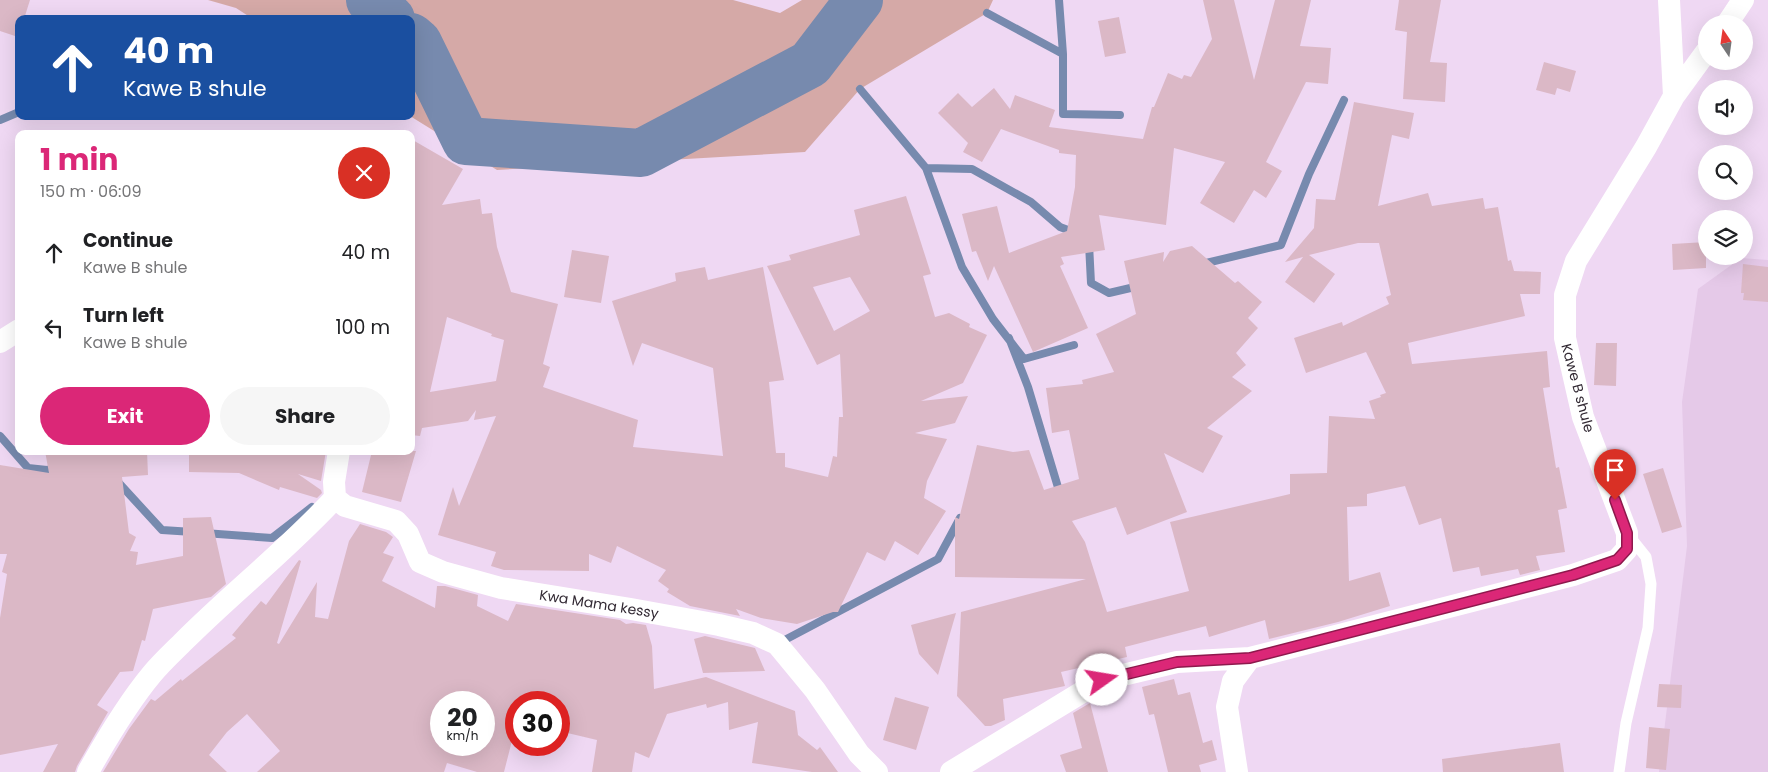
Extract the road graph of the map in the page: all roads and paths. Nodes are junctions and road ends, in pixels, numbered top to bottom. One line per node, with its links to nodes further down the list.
1 (1669, 0): 5 (street)
2 (1742, 0): 3 (street)
3 (1733, 15)
4 (1698, 63): 5 (street, Kawe B shule)
5 (1674, 96): 10 (street, Kawe B shule)
6 (15, 333): 7 (street)
7 (0, 342)
8 (338, 455): 9 (street)
9 (336, 498): 12 (street); 13 (street, Kwa Mama kessy)
10 (1627, 533): 11 (street); 16 (lane)
11 (1250, 658): 14 (street); 15 (street)
12 (88, 772)
13 (877, 772)
14 (951, 772)
15 (1237, 772)
16 (1620, 772)

